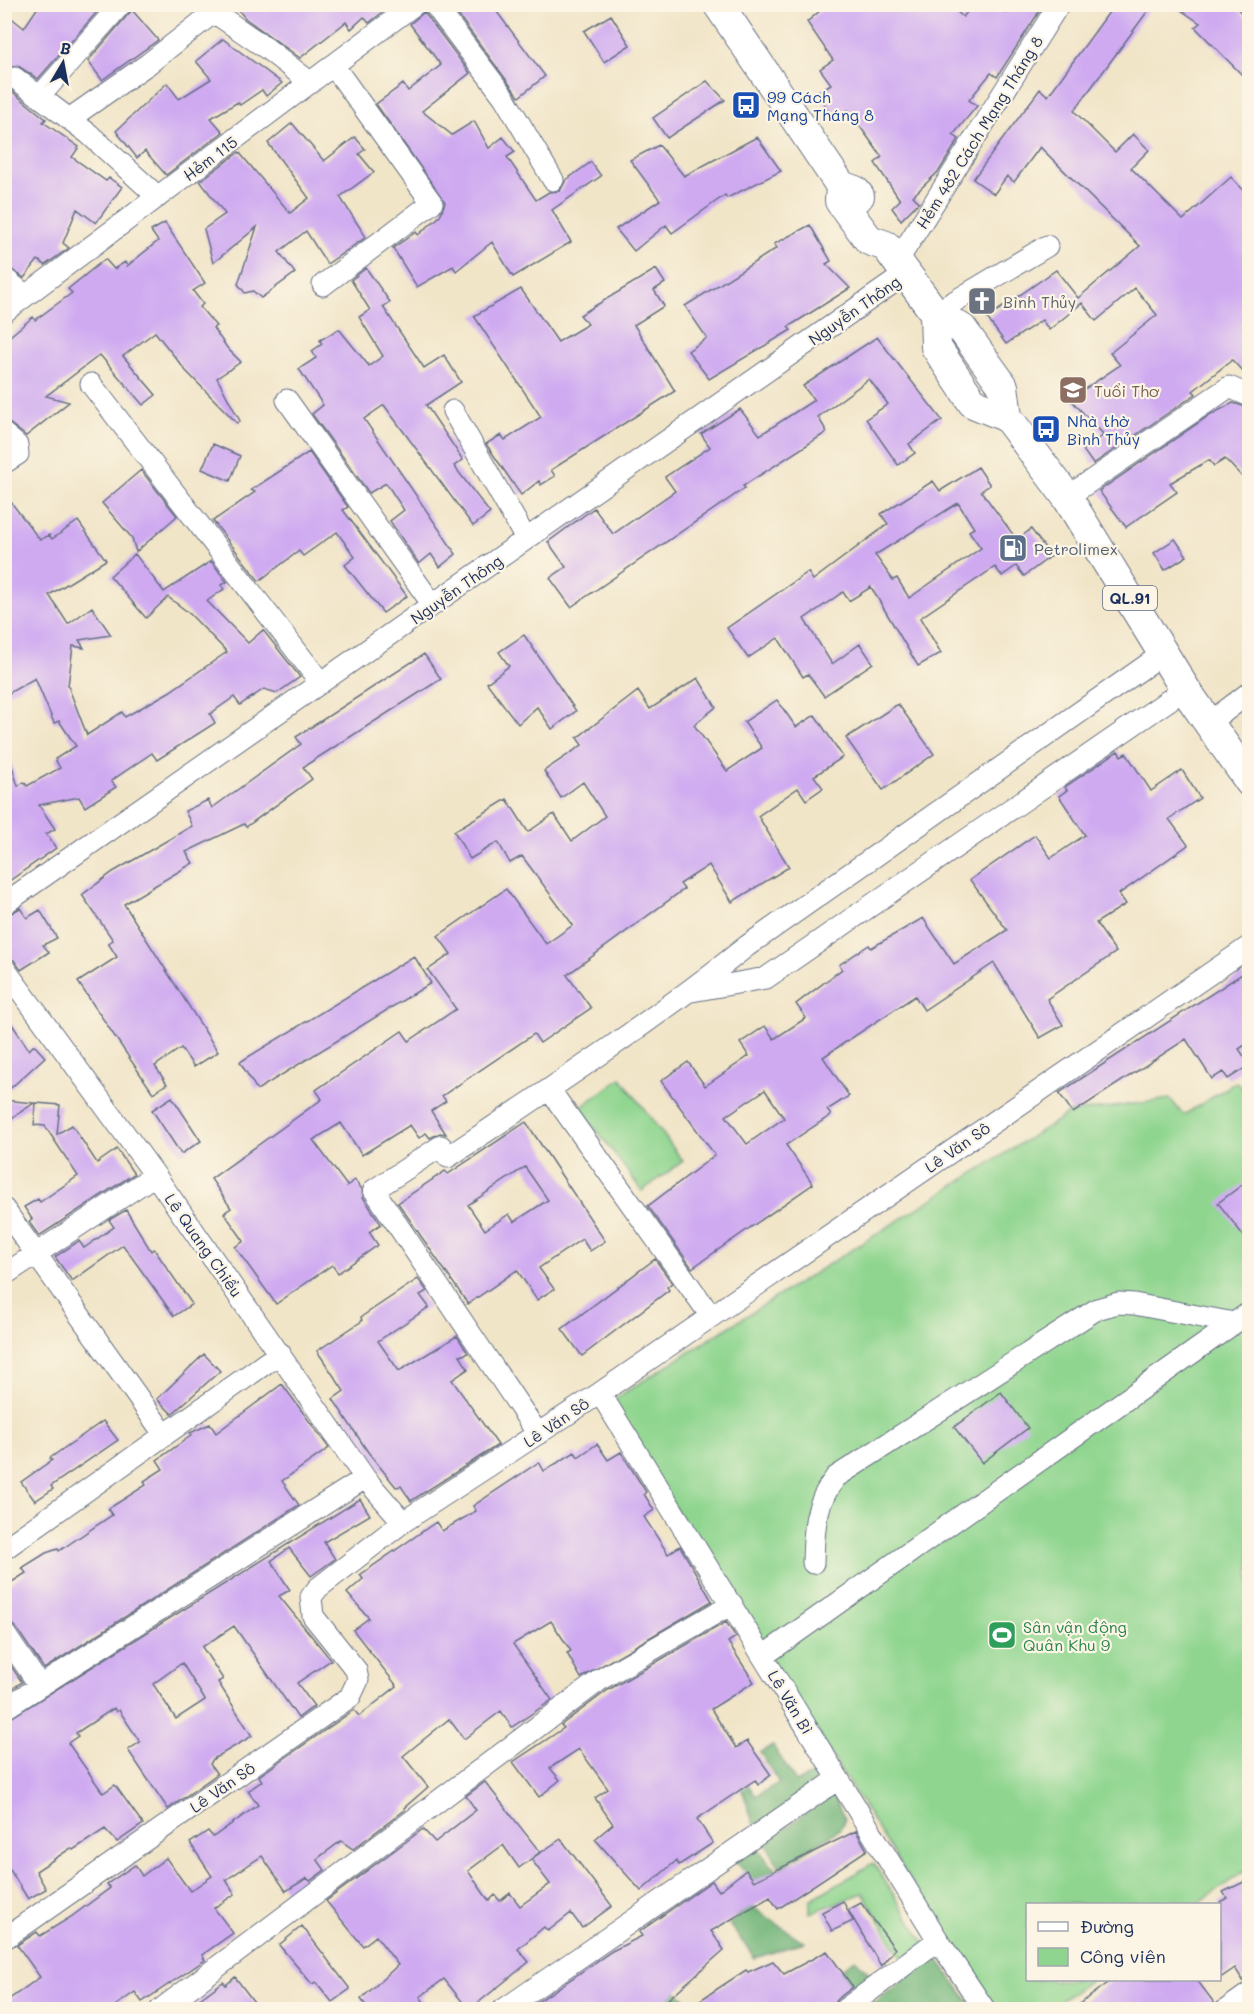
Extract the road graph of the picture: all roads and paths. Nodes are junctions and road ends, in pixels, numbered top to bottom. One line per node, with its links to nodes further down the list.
1 (121, 4): 10 (street)
2 (415, 4): 7 (street, Hẻm 115)
3 (434, 4): 12 (street)
4 (718, 4): 15 (highway)
5 (1059, 4): 15 (street, Hẻm 482 Cách Mạng Tháng 8)
6 (208, 9): 9 (street); 11 (street)
7 (333, 65): 9 (street, Hẻm 115); 17 (street)
8 (15, 78): 10 (street)
9 (311, 83): 13 (street, Hẻm 115)
10 (40, 96): 11 (street)
11 (69, 119): 13 (street)
12 (553, 180)
13 (158, 197): 18 (street, Hẻm 115)
14 (1047, 246): 20 (street)
15 (897, 260): 20 (highway); 28 (street, Nguyễn Thông)
16 (4, 278): 18 (street)
17 (323, 285)
18 (25, 295): 19 (street, Hẻm 115)
19 (4, 312)
20 (935, 313): 27 (highway, QL.91)
21 (91, 384): 31 (street)
22 (1250, 396): 27 (street)
23 (286, 400): 29 (street)
24 (453, 411): 28 (street)
25 (4, 434): 26 (street)
26 (4, 463)
27 (1067, 497): 30 (highway, QL.91)
28 (526, 539): 29 (street, Nguyễn Thông)
29 (433, 605): 31 (street, Nguyễn Thông)
30 (1164, 653): 32 (highway, QL.91); 39 (street)
31 (321, 683): 36 (street, Nguyễn Thông)
32 (1185, 689): 34 (highway, QL.91); 39 (street)
33 (1250, 692): 34 (street)
34 (1208, 724): 35 (highway, QL.91)
35 (1250, 782)
36 (4, 904)
37 (1250, 946): 45 (street, Lê Văn Sô)
38 (4, 968): 41 (street, Lê Quang Chiểu)
39 (690, 992): 40 (street)
40 (549, 1089): 45 (street); 50 (street)
41 (155, 1175): 43 (street); 47 (street, Lê Quang Chiểu)
42 (4, 1209): 43 (street)
43 (34, 1255): 44 (street); 49 (street)
44 (4, 1275)
45 (711, 1316): 48 (street, Lê Văn Sô)
46 (1242, 1318): 54 (street); 57 (street)
47 (280, 1353): 49 (street); 51 (street, Lê Quang Chiểu)
48 (600, 1393): 50 (street, Lê Văn Sô); 55 (street, Lê Văn Bì)
49 (164, 1434): 53 (street)
50 (538, 1434): 52 (street, Lê Văn Sô)
51 (365, 1478): 52 (street, Lê Quang Chiểu); 58 (street)
52 (403, 1522): 61 (street, Lê Văn Sô)
53 (4, 1549)
54 (813, 1563)
55 (732, 1604): 57 (street, Lê Văn Bì); 64 (street)
56 (4, 1633): 58 (street)
57 (763, 1656): 60 (street, Lê Văn Bì)
58 (40, 1686): 59 (street)
59 (4, 1709)
60 (838, 1779): 62 (street, Lê Văn Bì); 65 (street)
61 (4, 1940)
62 (938, 1940): 66 (street); 67 (street, Lê Văn Bì)
63 (1250, 1993): 68 (street)
64 (160, 2010)
65 (504, 2010)
66 (844, 2010)
67 (985, 2010)
68 (1226, 2010)

